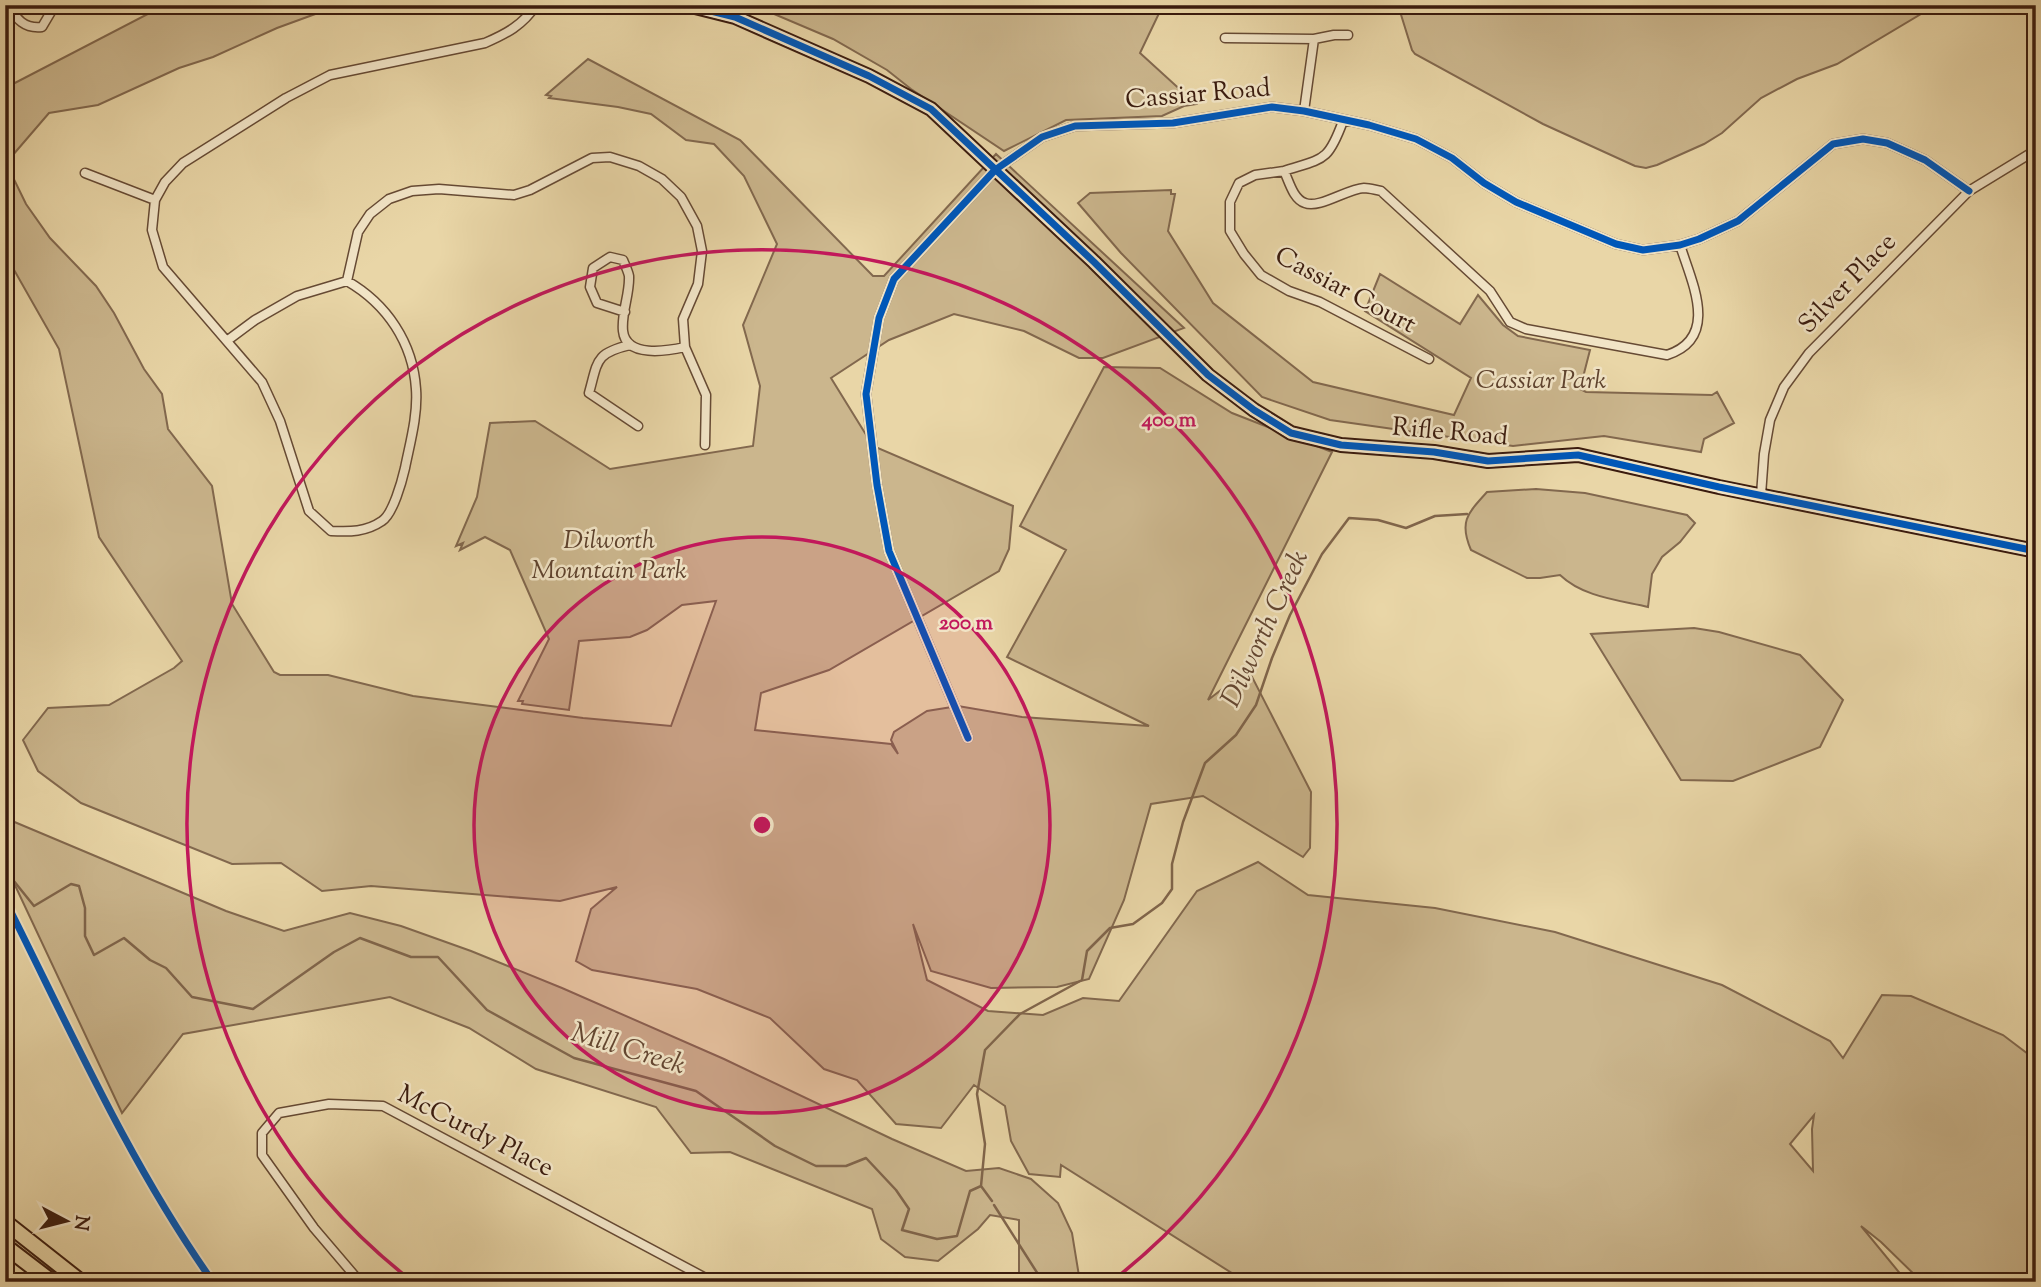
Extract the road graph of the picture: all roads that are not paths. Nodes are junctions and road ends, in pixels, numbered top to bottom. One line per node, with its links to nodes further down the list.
1 (7, 5): 2 (street)
2 (55, 5)
3 (536, 5): 15 (street)
4 (687, 5): 11 (street, Rifle Road)
5 (1348, 35): 7 (street)
6 (1224, 38): 7 (street)
7 (1314, 39): 8 (street)
8 (1304, 111): 9 (street, Cassiar Road); 11 (street, Cassiar Road)
9 (1342, 121): 12 (street, Cassiar Court); 16 (street, Cassiar Road)
10 (2036, 150): 14 (street, Silver Place)
11 (995, 170): 25 (street, Rifle Road); 27 (street, Cassiar Road)
12 (1284, 170): 16 (street); 22 (street, Cassiar Court)
13 (85, 173): 15 (street)
14 (1969, 191): 16 (street, Cassiar Road); 25 (street, Silver Place)
15 (155, 200): 19 (street)
16 (1680, 245)
17 (348, 281): 19 (street); 19 (street); 21 (street)
18 (625, 312): 18 (street); 20 (street)
19 (228, 340)
20 (630, 345): 21 (street); 23 (street)
21 (685, 347): 24 (street)
22 (1429, 359)
23 (638, 426)
24 (705, 444)
25 (1761, 495): 26 (street, Rifle Road)
26 (2036, 551)
27 (968, 738)
28 (5, 1222): 31 (highway)
29 (5, 1246): 30 (highway)
30 (52, 1282)
31 (81, 1282)
32 (360, 1282): 33 (street, McCurdy Place)
33 (713, 1282)

